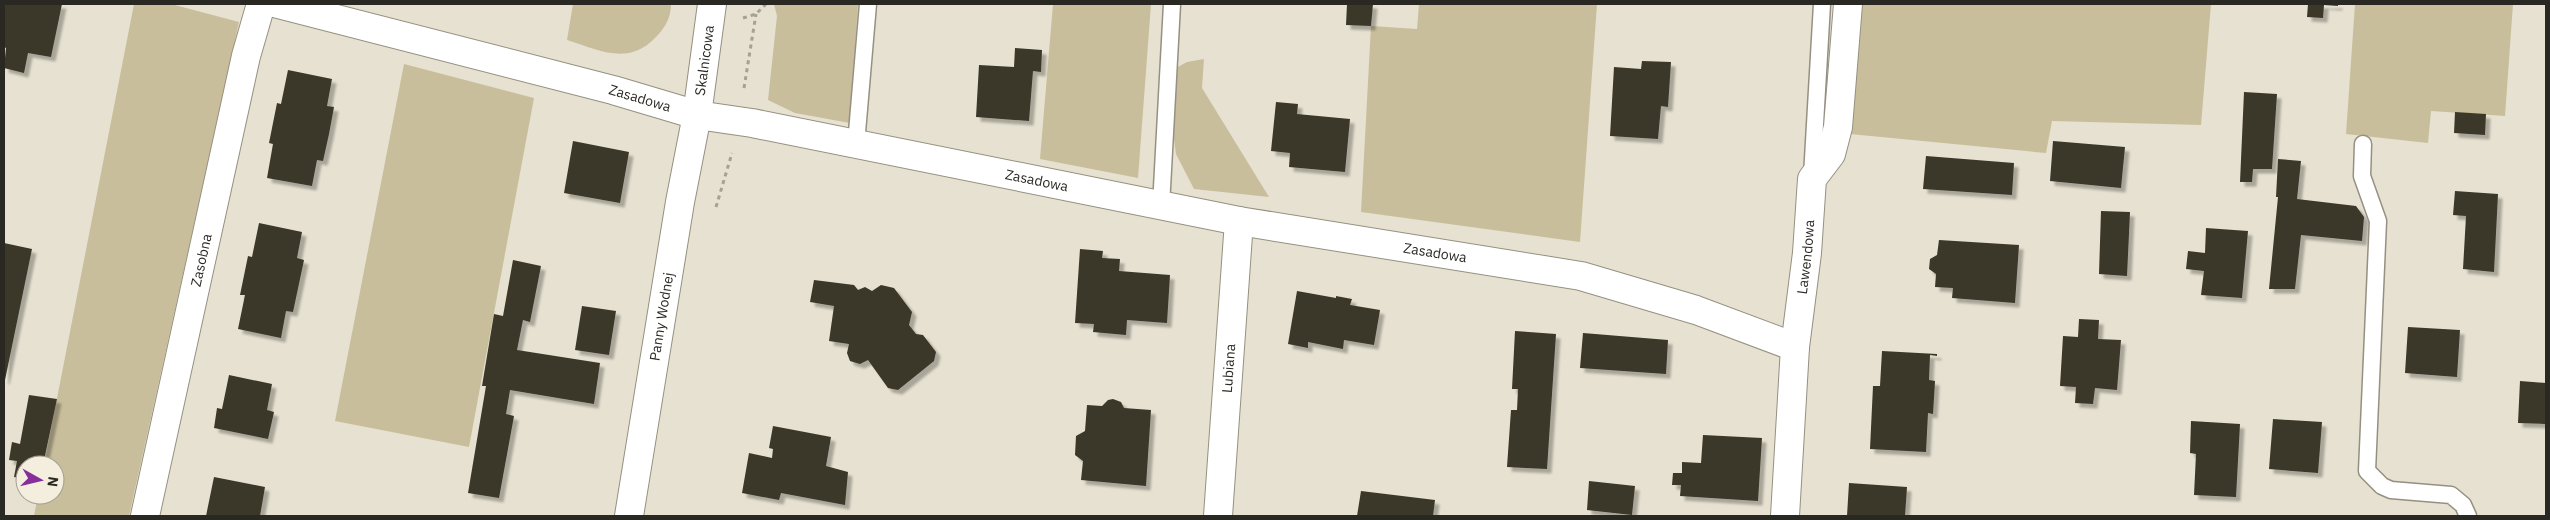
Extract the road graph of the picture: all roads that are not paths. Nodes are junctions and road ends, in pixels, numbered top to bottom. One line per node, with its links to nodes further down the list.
1 (261, 4): 15 (street, Zasobna)
2 (278, 4): 8 (street, Zasadowa)
3 (712, 4): 8 (street, Skalnicowa)
4 (868, 4): 9 (lane)
5 (1172, 4): 12 (lane)
6 (1822, 4): 11 (lane)
7 (1848, 4): 11 (street)
8 (697, 115): 9 (street, Zasadowa); 16 (street, Panny Wodnej)
9 (856, 144): 12 (street, Zasadowa)
10 (2363, 144): 19 (lane)
11 (1812, 179): 14 (street, Lawendowa)
12 (1160, 206): 13 (street, Zasadowa)
13 (1239, 222): 14 (street, Zasadowa); 17 (street, Lubiana)
14 (1795, 348): 18 (street, Lawendowa)
15 (146, 516)
16 (629, 516)
17 (1218, 516)
18 (1785, 516)
19 (2468, 516)

